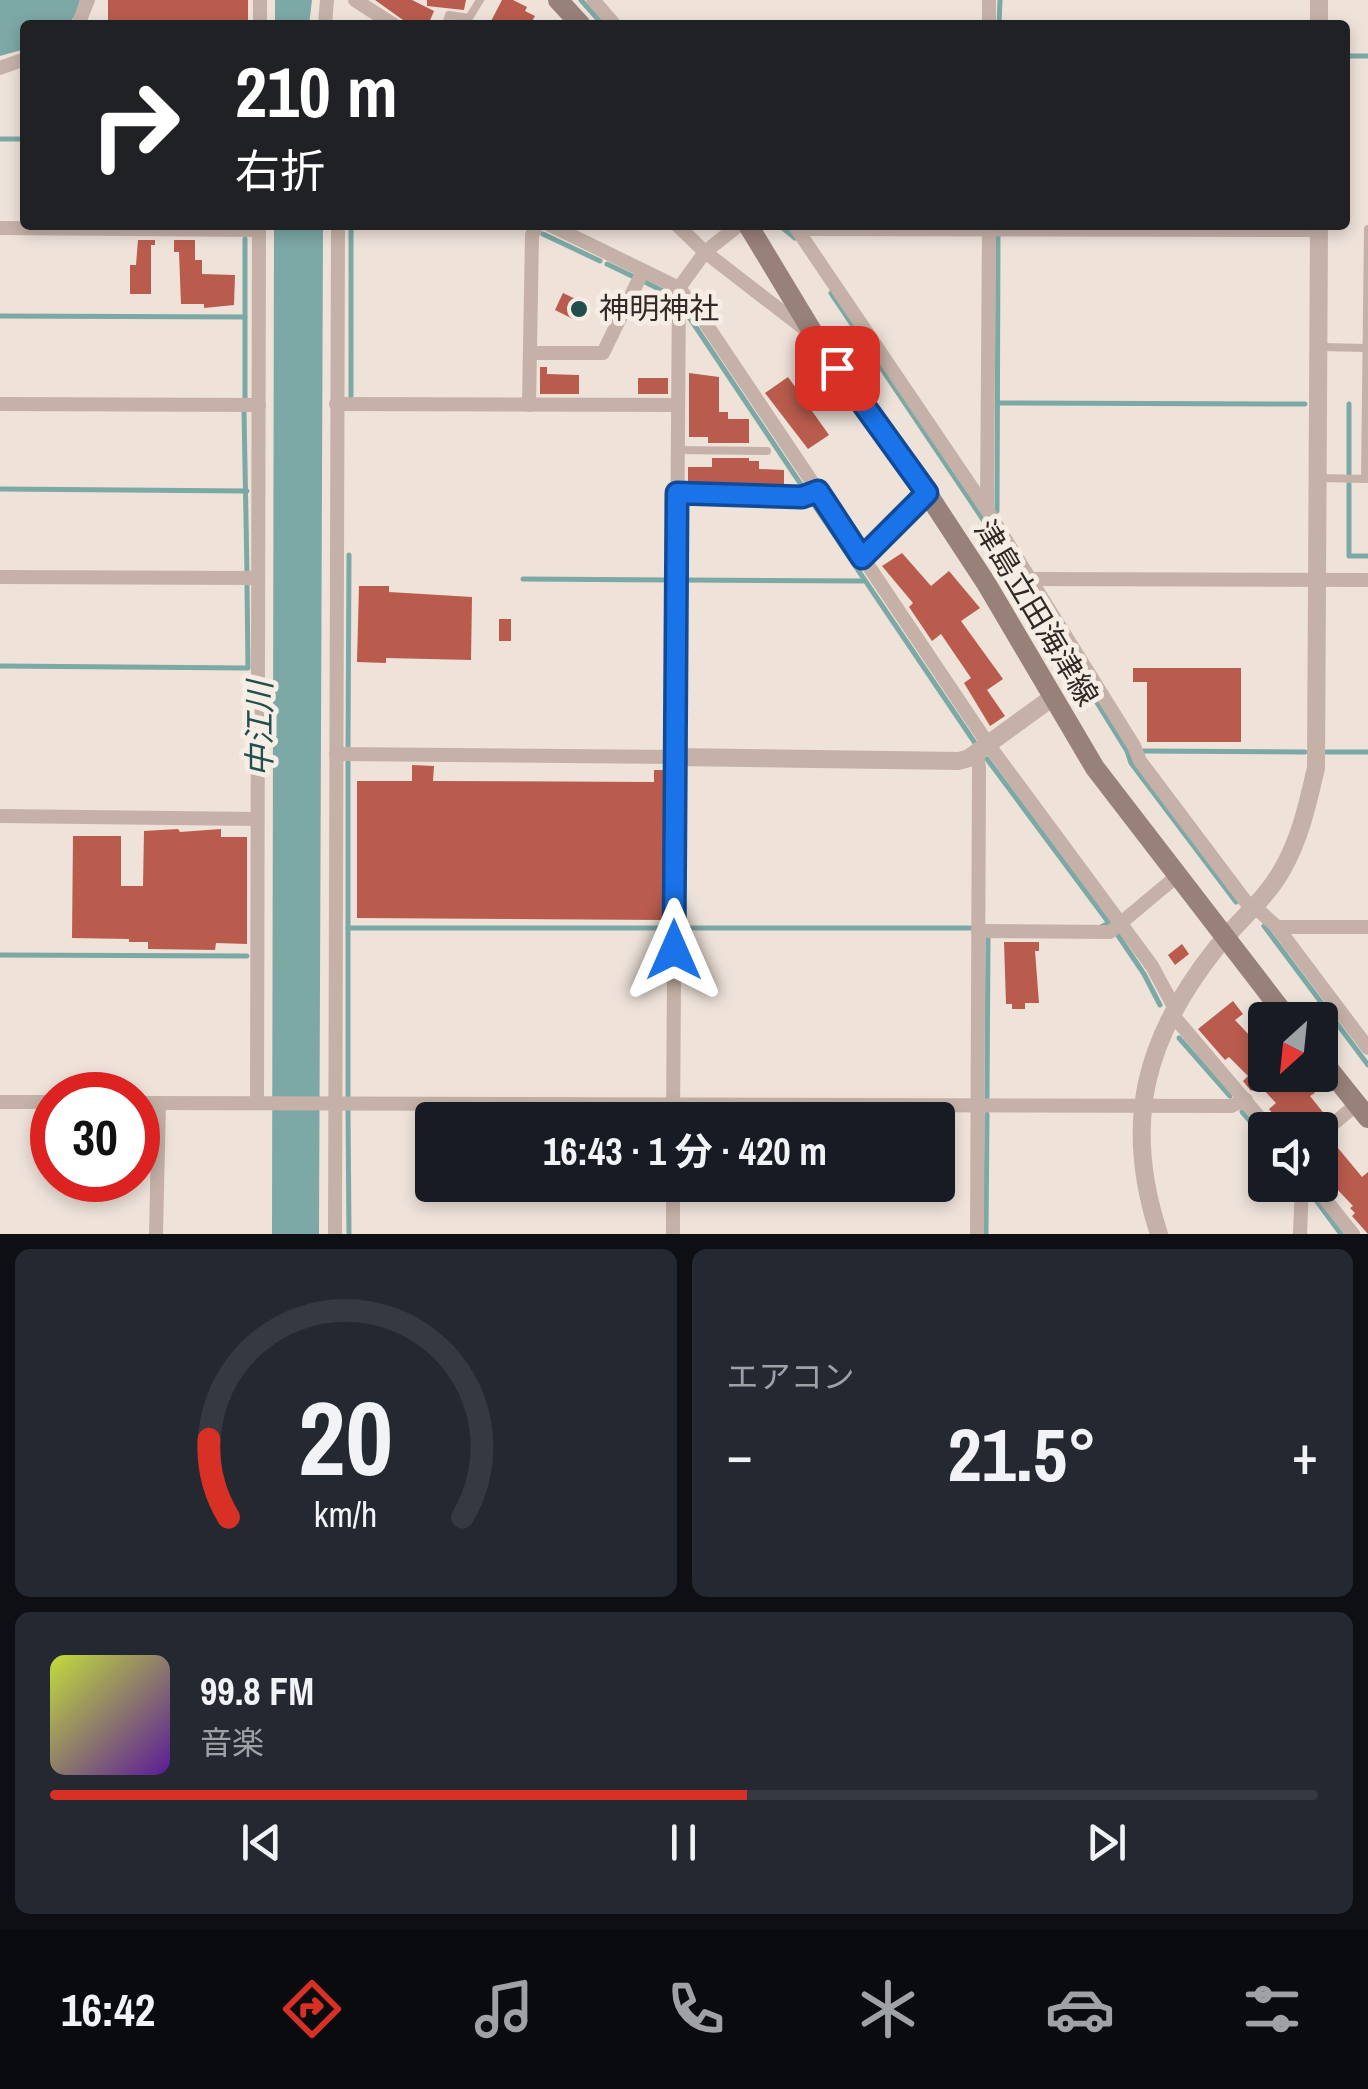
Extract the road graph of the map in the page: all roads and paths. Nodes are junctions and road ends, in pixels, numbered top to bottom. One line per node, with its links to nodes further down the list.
1 (355, 0): 5 (street)
2 (480, 0): 6 (lane)
3 (558, 0): 7 (main road)
4 (593, 0): 8 (street)
5 (386, 20)
6 (448, 20)
7 (576, 20)
8 (611, 20)
9 (1368, 229): 20 (lane)
10 (259, 230): 30 (street)
11 (338, 230): 29 (street)
12 (534, 230): 27 (street)
13 (560, 230): 22 (street)
14 (682, 230): 21 (street)
15 (733, 230): 21 (street)
16 (751, 230): 24 (main road, 津島立田海津線)
17 (798, 230): 40 (street)
18 (989, 230): 40 (street)
19 (1319, 230): 25 (street)
20 (1368, 243): 26 (lane)
21 (706, 252): 23 (street); 24 (street)
22 (643, 270): 23 (street); 27 (street)
23 (678, 288): 32 (street); 37 (street)
24 (815, 336): 39 (main road, 津島立田海津線)
25 (1319, 347): 26 (lane); 35 (street)
26 (1366, 348): 36 (lane)
27 (530, 353): 31 (street)
28 (0, 404): 30 (street)
29 (336, 404): 31 (street); 49 (street)
30 (258, 405): 43 (street)
31 (530, 405): 32 (street)
32 (678, 406): 33 (street)
33 (678, 450): 34 (lane); 38 (street)
34 (767, 451)
35 (1319, 478): 36 (lane); 45 (street)
36 (1366, 478)
37 (818, 491): 38 (street); 41 (street)
38 (677, 493): 50 (street)
39 (927, 493): 41 (street); 47 (main road, 津島立田海津線)
40 (987, 510): 44 (street)
41 (862, 558): 48 (street)
42 (0, 577): 43 (street)
43 (258, 578): 52 (street)
44 (1031, 579): 45 (street); 54 (street)
45 (1318, 579): 46 (street); 54 (street)
46 (1368, 580)
47 (1054, 697): 48 (street); 53 (main road, 津島立田海津線)
48 (982, 748): 50 (street); 55 (street); 58 (street)
49 (336, 754): 50 (street); 70 (street)
50 (675, 758): 67 (street)
51 (0, 816): 52 (street)
52 (257, 819): 69 (street)
53 (1177, 876): 55 (street); 59 (main road, 津島立田海津線)
54 (1254, 909): 56 (street); 59 (street)
55 (1121, 923): 58 (street); 61 (street)
56 (1277, 927): 57 (street); 62 (street)
57 (1368, 928)
58 (978, 931): 71 (street)
59 (1224, 938): 60 (main road, 津島立田海津線); 61 (street)
60 (1276, 1002)
61 (1172, 1010): 64 (street); 74 (street)
62 (1368, 1048)
63 (1338, 1081): 75 (main road)
64 (1246, 1100): 74 (street); 76 (street)
65 (0, 1102): 66 (street)
66 (30, 1102)
67 (673, 1102)
68 (160, 1103): 69 (street)
69 (262, 1103): 70 (street)
70 (330, 1103): 72 (street); 83 (street)
71 (978, 1104): 73 (street); 74 (street); 85 (street)
72 (415, 1105)
73 (955, 1105)
74 (1143, 1105): 86 (street)
75 (1362, 1111): 77 (street)
76 (1256, 1112)
77 (1338, 1125)
78 (157, 1202): 82 (street)
79 (673, 1202): 84 (street)
80 (1301, 1202): 87 (street)
81 (1328, 1202): 88 (street)
82 (156, 1234)
83 (335, 1234)
84 (673, 1234)
85 (977, 1234)
86 (1159, 1234)
87 (1300, 1234)
88 (1353, 1234)

